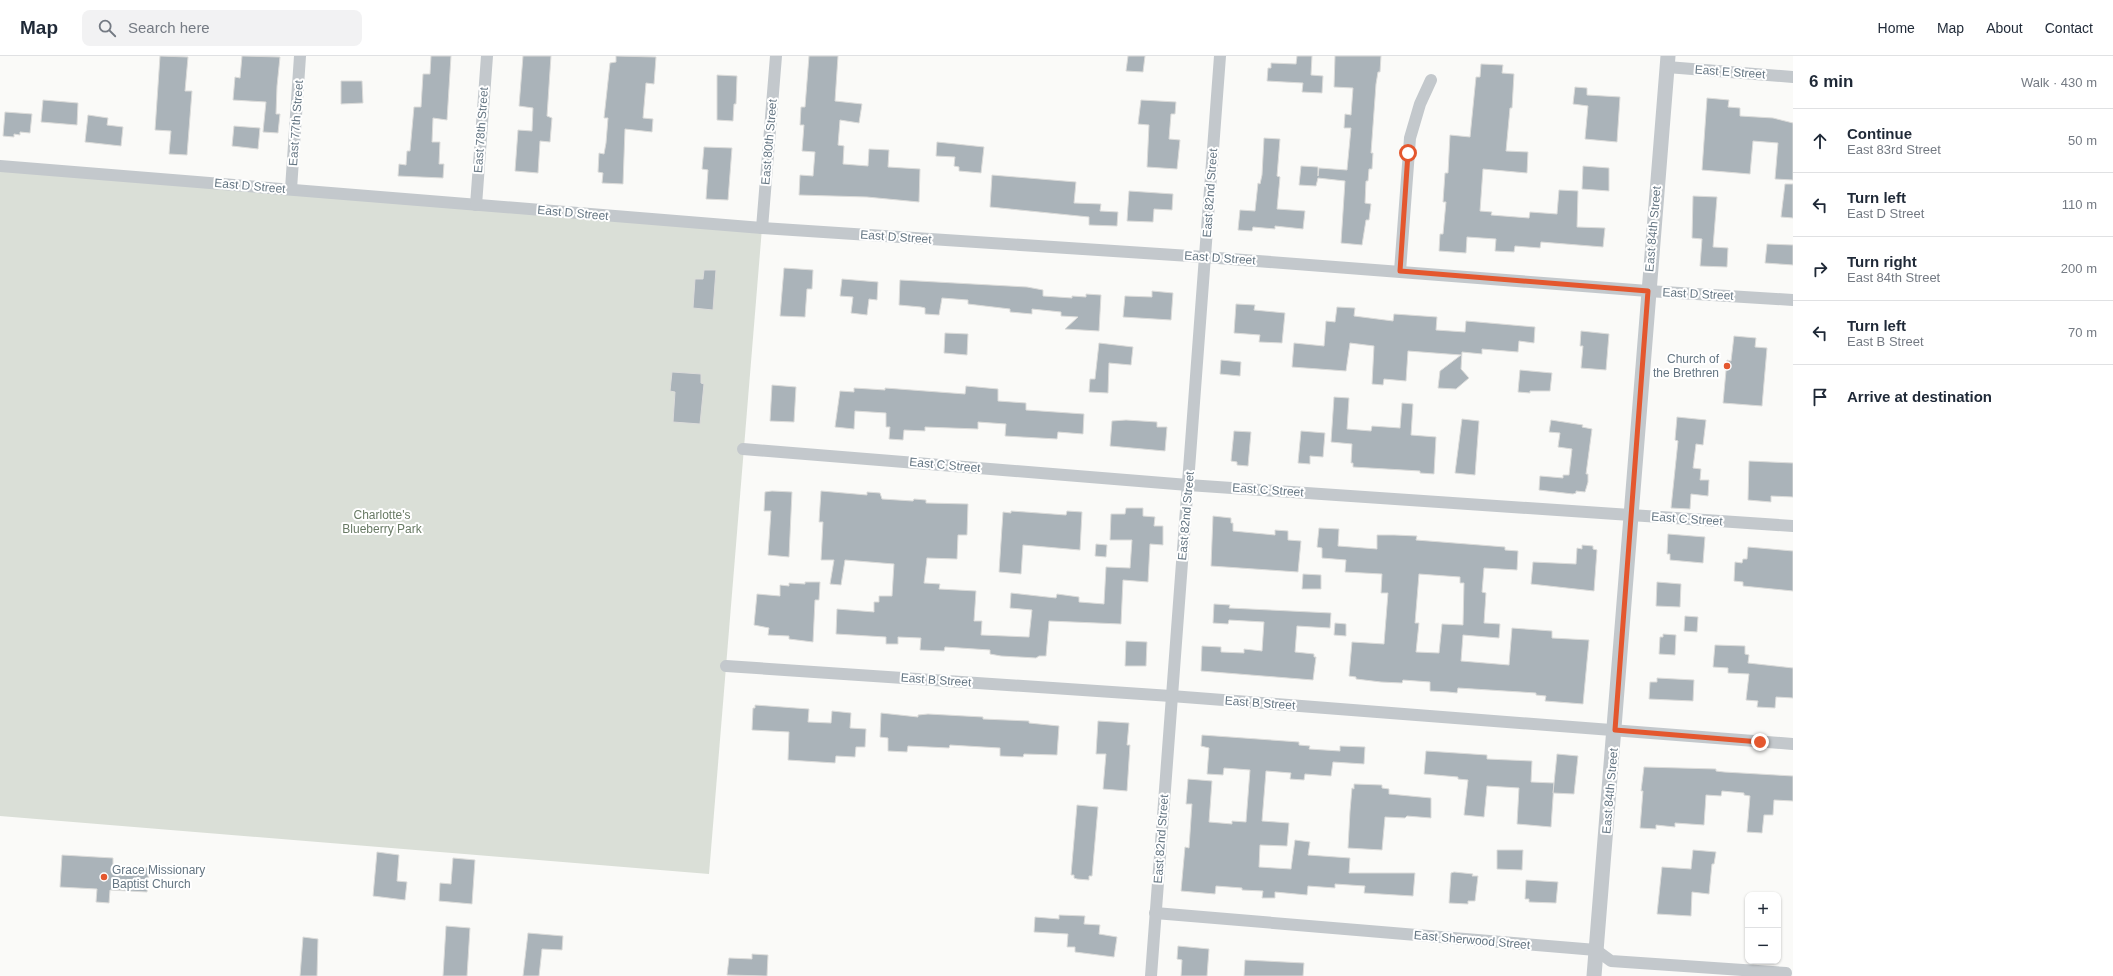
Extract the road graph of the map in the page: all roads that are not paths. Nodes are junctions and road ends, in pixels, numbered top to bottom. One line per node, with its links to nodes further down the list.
1 (300, 56): 9 (street, East 77th Street)
2 (487, 56): 10 (street, East 78th Street)
3 (776, 56): 11 (street, East 80th Street)
4 (1220, 56): 12 (street, East 82nd Street)
5 (1668, 62): 6 (street, East E Street); 14 (street, East 84th Street)
6 (1793, 77)
7 (1431, 80): 13 (street)
8 (0, 166): 9 (street, East D Street)
9 (291, 190): 10 (street, East D Street)
10 (476, 205): 11 (street, East D Street)
11 (762, 228): 12 (street, East D Street)
12 (1205, 257): 13 (street, East D Street); 17 (street, East 82nd Street)
13 (1400, 271): 14 (street, East D Street)
14 (1648, 291): 15 (street, East D Street); 18 (street, East 84th Street)
15 (1793, 300)
16 (743, 449): 17 (street, East C Street)
17 (1188, 485): 18 (street, East C Street); 21 (street, East 82nd Street)
18 (1630, 515): 19 (street, East C Street); 22 (street, East 84th Street)
19 (1793, 526)
20 (726, 666): 21 (street, East B Street)
21 (1171, 696): 22 (street, East B Street); 24 (street, East 82nd Street)
22 (1615, 730): 23 (street, East B Street); 25 (street, East 84th Street)
23 (1793, 744)
24 (1155, 913): 25 (street, East Sherwood Street); 27 (street, East 82nd Street)
25 (1596, 950): 26 (street, East Sherwood Street); 28 (street, East 84th Street)
26 (1786, 972)
27 (1150, 976)
28 (1594, 976)

